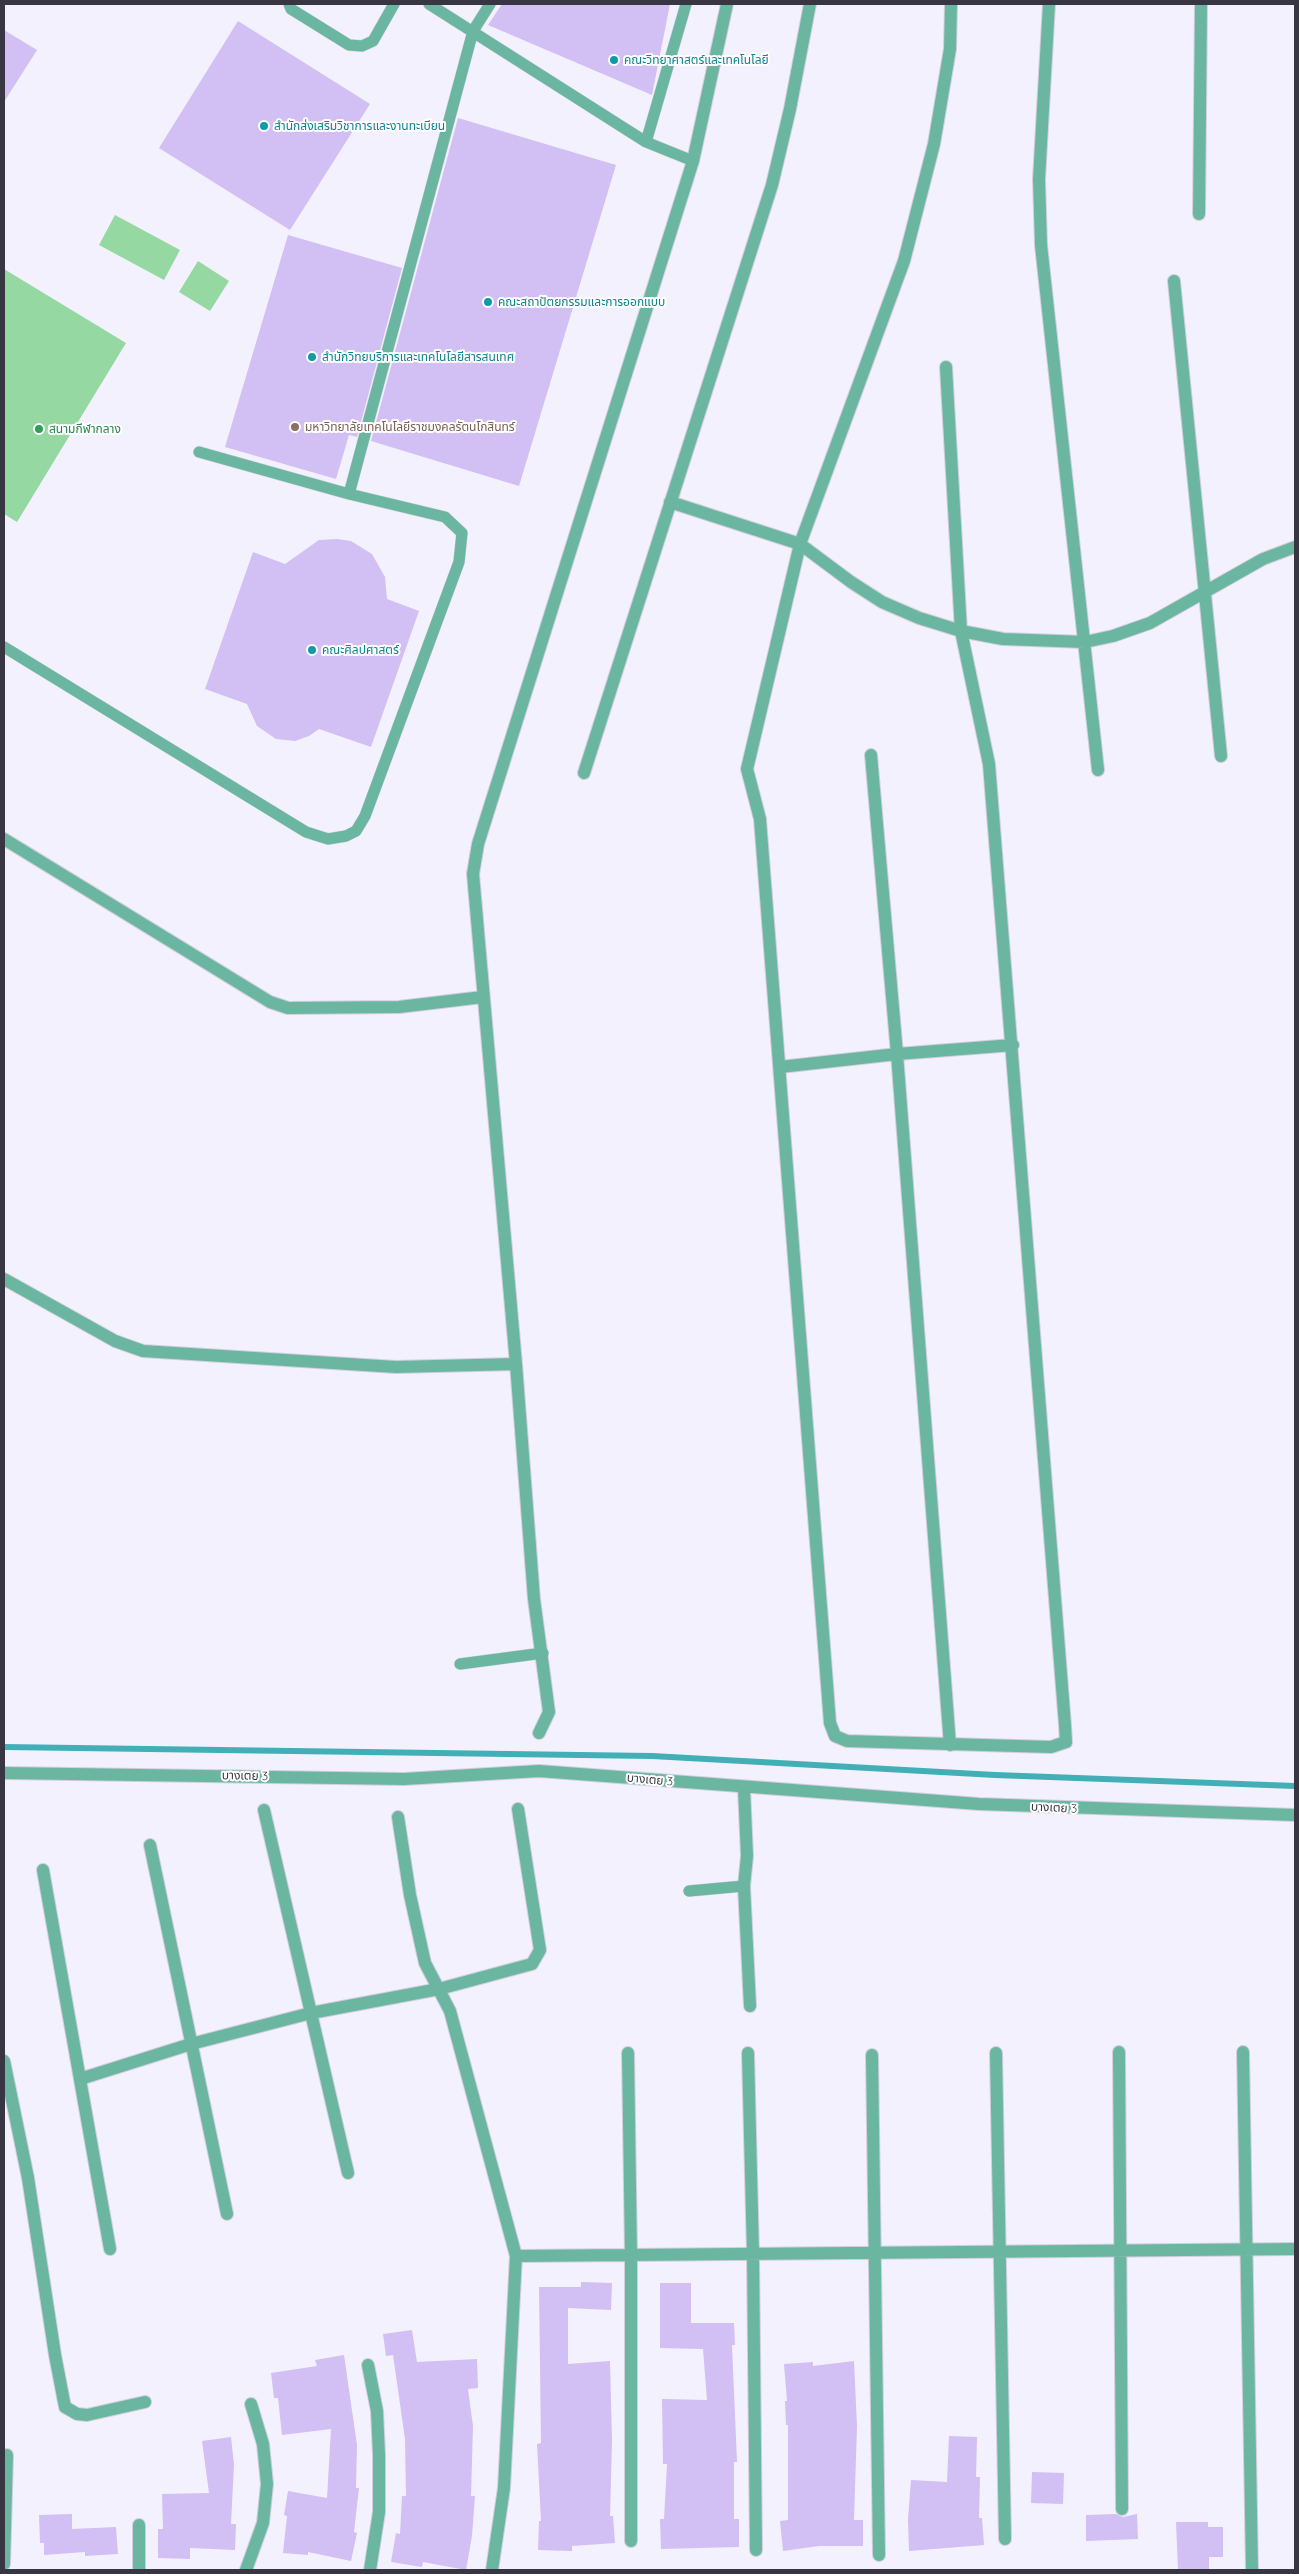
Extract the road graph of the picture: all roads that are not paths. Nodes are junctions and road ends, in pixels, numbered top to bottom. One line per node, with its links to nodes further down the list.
1 (289, 4): 2 (lane)
2 (394, 4)
3 (429, 4): 11 (lane)
4 (490, 4): 11 (lane)
5 (686, 4): 12 (lane)
6 (727, 4): 13 (street)
7 (810, 4): 19 (street)
8 (951, 4): 20 (street)
9 (1049, 4): 24 (street)
10 (1201, 4): 14 (street)
11 (473, 31): 12 (lane); 18 (lane)
12 (646, 142): 13 (lane)
13 (693, 161): 31 (street)
14 (1199, 214)
15 (1174, 281): 22 (street)
16 (946, 367): 23 (street)
17 (199, 452): 18 (lane)
18 (349, 494): 25 (lane)
19 (670, 502): 20 (street); 29 (street)
20 (800, 544): 23 (street); 34 (street)
21 (1295, 546): 22 (street)
22 (1206, 590): 24 (street); 27 (street)
23 (961, 631): 24 (street); 32 (street)
24 (1085, 642): 28 (street)
25 (4, 647)
26 (871, 755): 33 (street)
27 (1221, 756)
28 (1098, 770)
29 (584, 773)
30 (4, 839): 31 (street)
31 (483, 997): 36 (street)
32 (1013, 1045): 33 (street); 40 (street)
33 (897, 1054): 34 (street); 40 (street)
34 (780, 1067): 40 (street)
35 (4, 1279): 36 (street)
36 (516, 1364): 37 (street)
37 (542, 1653): 38 (lane); 39 (street)
38 (460, 1664)
39 (539, 1733)
40 (950, 1745)
41 (4, 1773): 42 (street, บางเตย 3)
42 (744, 1788): 45 (street, บางเตย 3); 49 (street)
43 (518, 1809): 51 (street)
44 (264, 1810): 53 (street)
45 (1295, 1815)
46 (398, 1817): 51 (street)
47 (150, 1845): 54 (street)
48 (43, 1870): 62 (street)
49 (744, 1886): 50 (lane); 52 (street)
50 (689, 1891)
51 (439, 1990): 53 (street); 73 (street)
52 (750, 2006)
53 (311, 2013): 54 (street); 63 (street)
54 (191, 2044): 62 (street); 64 (street)
55 (1119, 2052): 67 (street)
56 (1243, 2052): 65 (street)
57 (628, 2053): 72 (street)
58 (748, 2053): 71 (street)
59 (996, 2053): 69 (street)
60 (872, 2055): 70 (street)
61 (4, 2061): 75 (street)
62 (80, 2079): 66 (street)
63 (348, 2173)
64 (227, 2214)
65 (1246, 2248): 67 (street); 68 (street); 89 (street)
66 (110, 2249)
67 (1121, 2250): 69 (street); 78 (street)
68 (1295, 2250)
69 (1000, 2251): 70 (street); 80 (street)
70 (874, 2252): 71 (street); 83 (street)
71 (753, 2254): 72 (street); 82 (street)
72 (631, 2255): 73 (street); 81 (street)
73 (516, 2256): 88 (street)
74 (368, 2365): 87 (street)
75 (145, 2402)
76 (251, 2404): 86 (street)
77 (7, 2454): 84 (street)
78 (1122, 2509)
79 (139, 2525): 85 (street)
80 (1005, 2539)
81 (631, 2541)
82 (756, 2550)
83 (879, 2555)
84 (4, 2564)
85 (139, 2570)
86 (246, 2570)
87 (370, 2570)
88 (492, 2570)
89 (1252, 2570)

